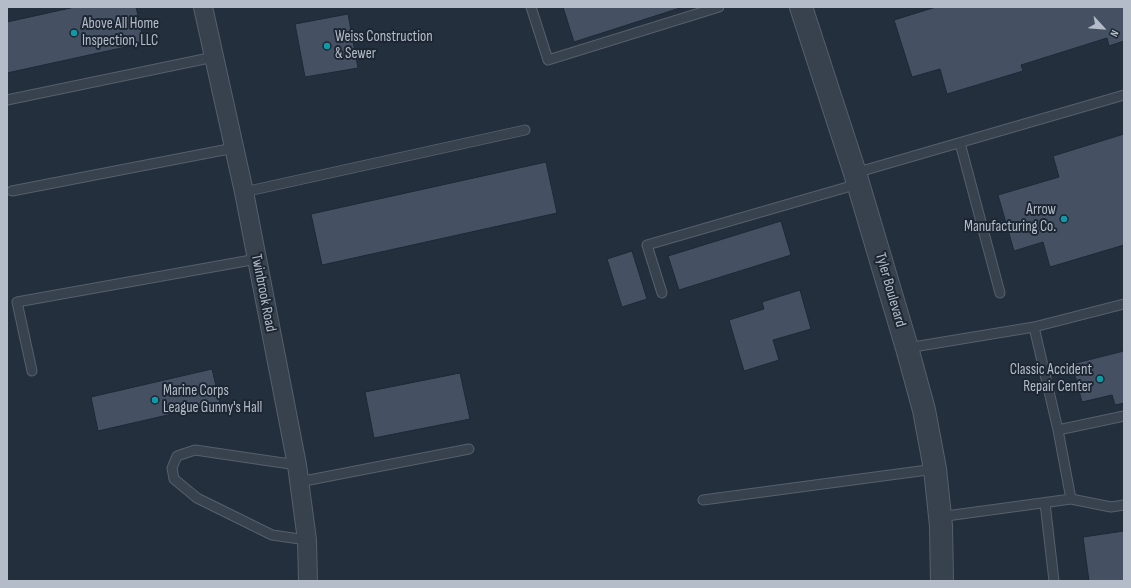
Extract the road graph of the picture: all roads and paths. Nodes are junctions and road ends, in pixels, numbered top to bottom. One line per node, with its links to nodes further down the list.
1 (203, 7): 5 (street, Twinbrook Road)
2 (531, 7): 3 (lane)
3 (719, 7)
4 (801, 7): 11 (street, Tyler Boulevard)
5 (214, 57): 7 (lane); 10 (street, Twinbrook Road)
6 (1124, 95): 9 (lane)
7 (7, 100)
8 (525, 130): 13 (lane)
9 (960, 143): 11 (lane); 16 (lane)
10 (234, 148): 12 (lane); 13 (street, Twinbrook Road)
11 (857, 178): 15 (lane); 19 (street, Tyler Boulevard)
12 (12, 191)
13 (244, 192): 14 (street, Twinbrook Road)
14 (257, 259): 20 (lane); 25 (street, Twinbrook Road)
15 (662, 293)
16 (1000, 293)
17 (1124, 304): 18 (lane)
18 (1034, 327): 19 (lane); 22 (lane)
19 (906, 348): 24 (street, Tyler Boulevard)
20 (32, 371)
21 (1124, 416): 22 (lane)
22 (1058, 430): 26 (lane)
23 (469, 449): 25 (lane)
24 (935, 469): 27 (lane); 30 (street, Tyler Boulevard)
25 (298, 474): 31 (street, Twinbrook Road); 31 (lane)
26 (1071, 499): 28 (lane); 29 (lane)
27 (703, 500)
28 (1045, 503): 30 (lane); 34 (lane)
29 (1124, 505)
30 (940, 517): 33 (street, Tyler Boulevard)
31 (307, 540): 32 (street, Twinbrook Road)
32 (308, 581)
33 (942, 581)
34 (1054, 581)

